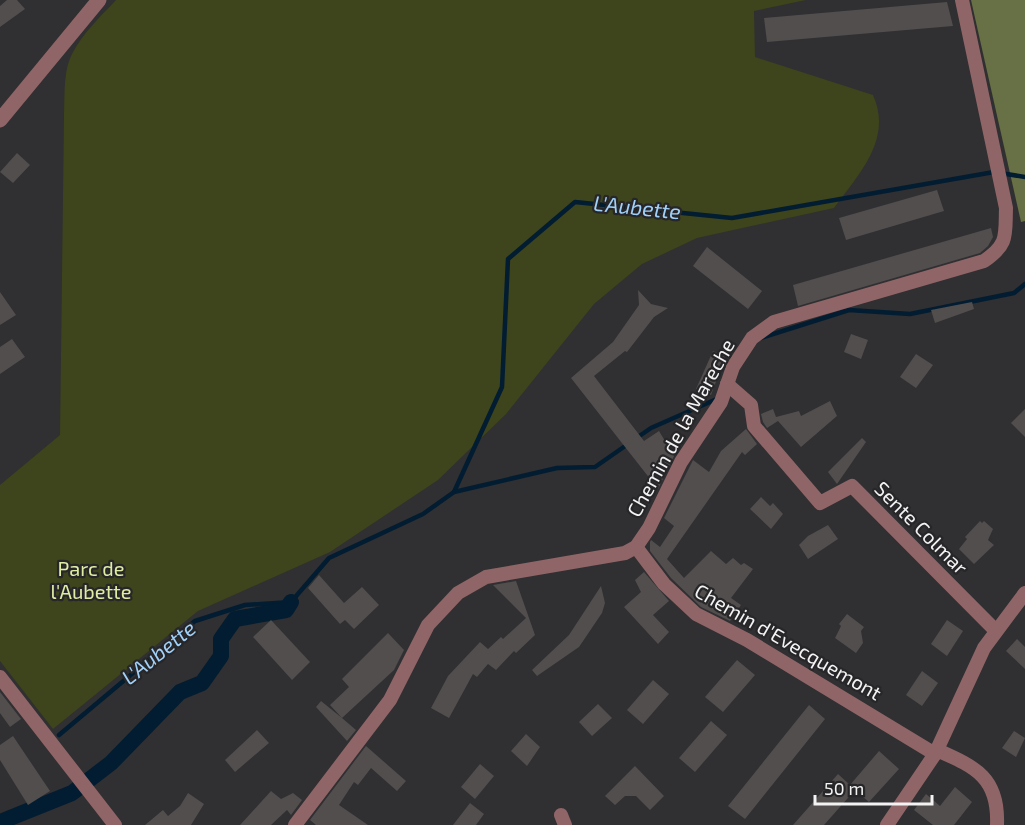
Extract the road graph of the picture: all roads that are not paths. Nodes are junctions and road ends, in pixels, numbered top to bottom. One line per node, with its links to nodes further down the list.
1 (99, 0): 3 (street)
2 (962, 0): 4 (street, Chemin de la Mareche)
3 (0, 120)
4 (727, 384): 5 (street, Chemin de la Mareche); 7 (street, Sente Colmar)
5 (636, 547): 9 (street, Chemin d'Evecquemont); 11 (street, Chemin de la Mareche)
6 (1025, 593): 7 (street)
7 (996, 631): 9 (street)
8 (0, 677): 10 (street)
9 (936, 752): 12 (street); 13 (street, Chemin d'Evecquemont)
10 (115, 825)
11 (295, 825)
12 (886, 825)
13 (997, 825)

